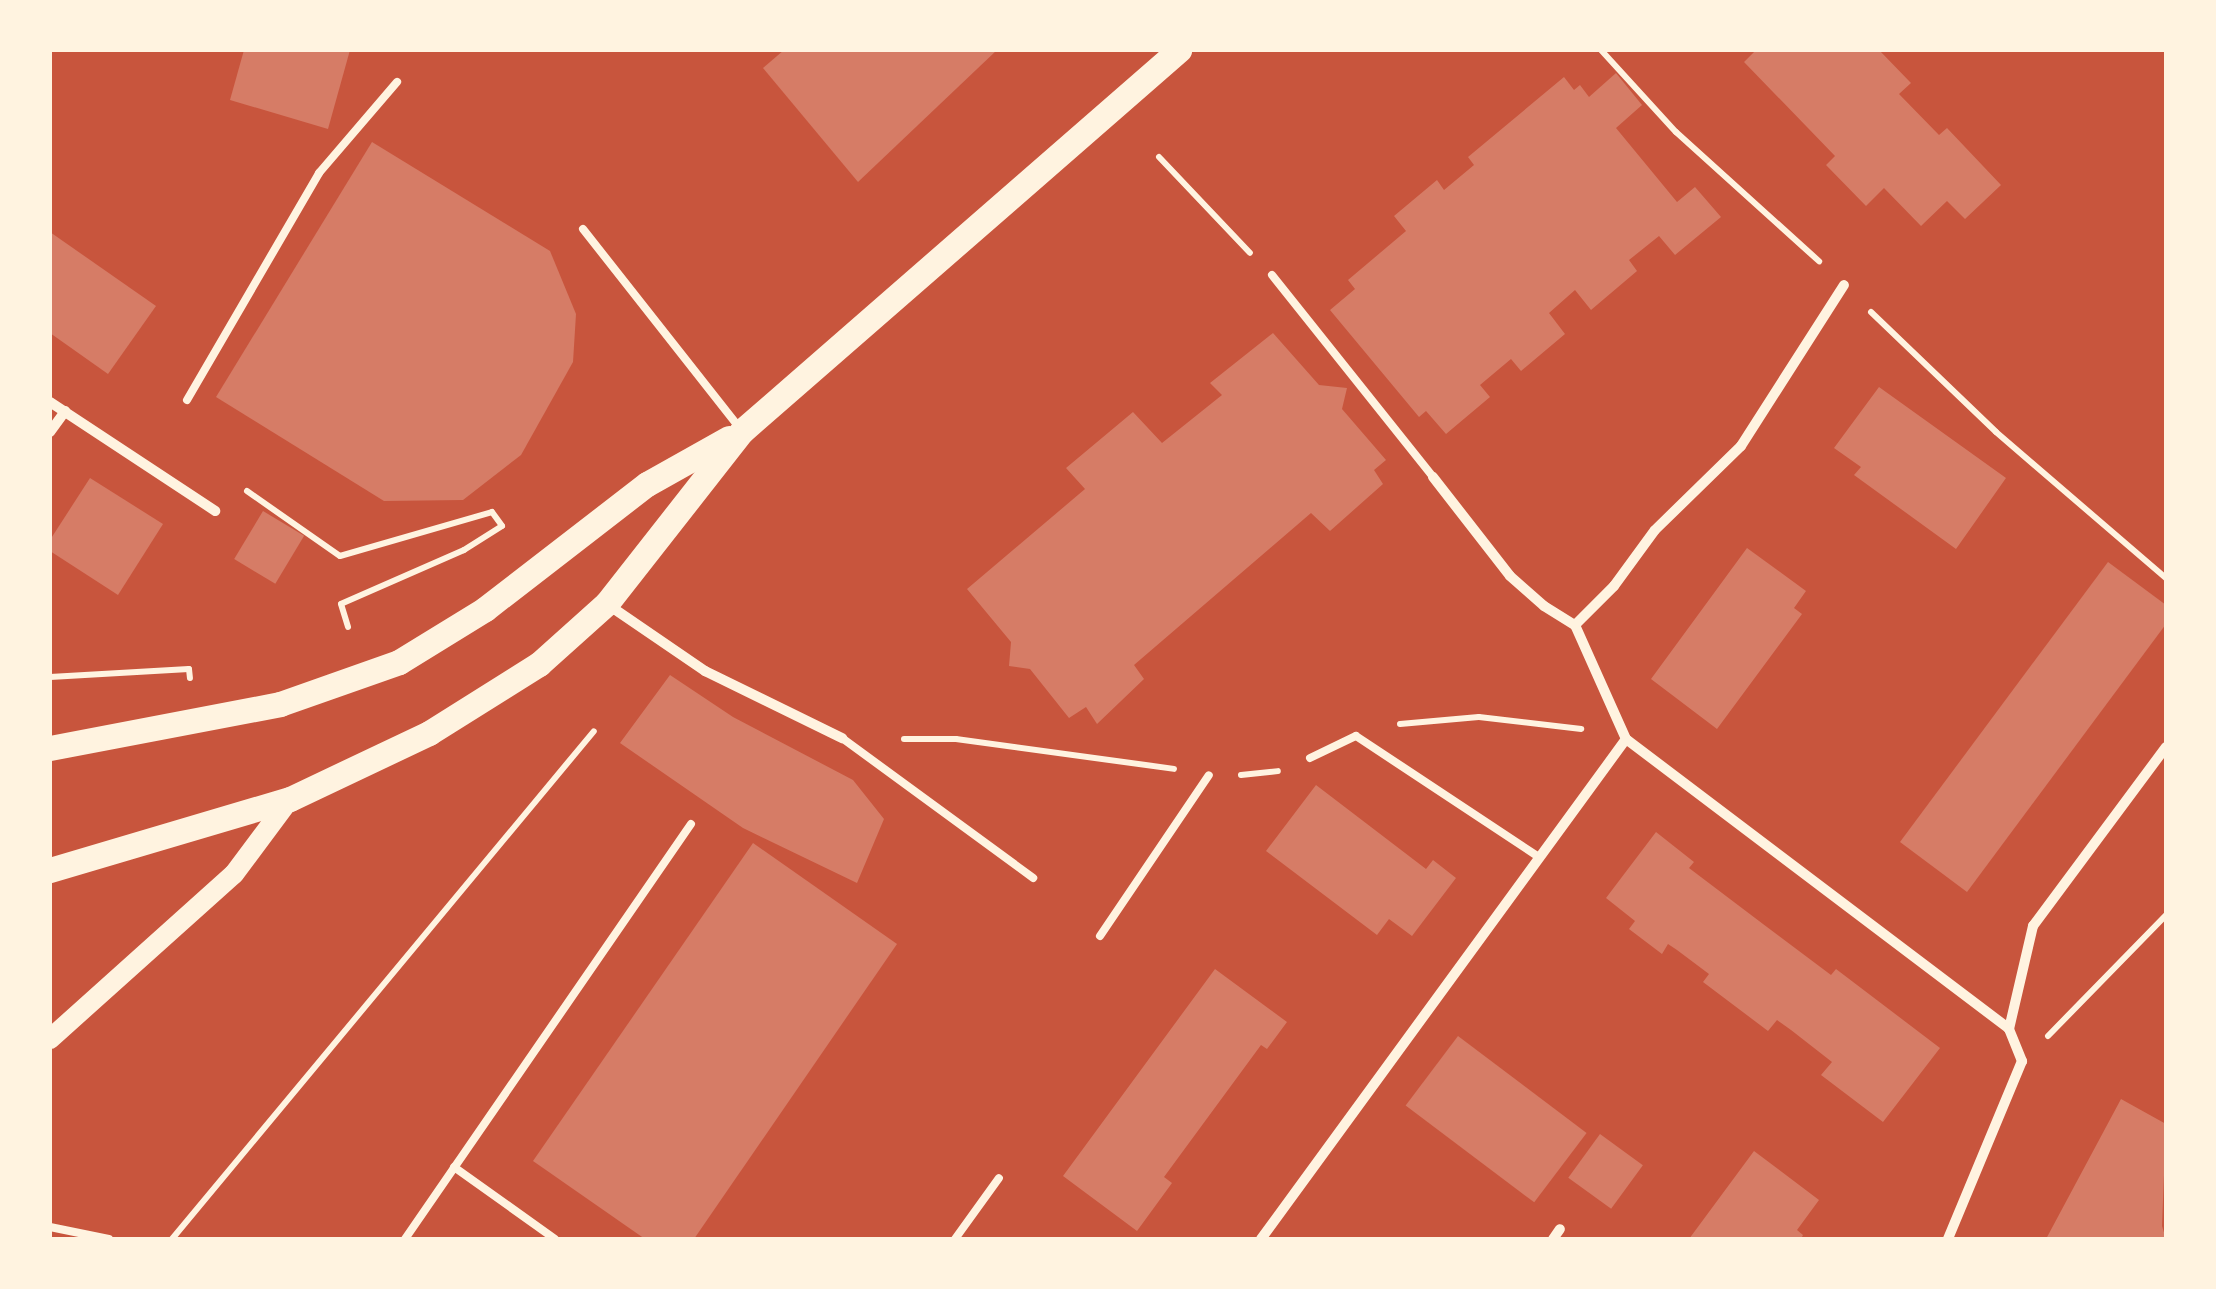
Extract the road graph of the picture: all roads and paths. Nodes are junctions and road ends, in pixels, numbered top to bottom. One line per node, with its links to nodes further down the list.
1 (1179, 50): 10 (main road)
2 (397, 82): 7 (lane)
3 (1159, 157): 5 (path)
4 (583, 229): 10 (lane)
5 (1272, 275): 13 (lane)
6 (1844, 286): 17 (street)
7 (187, 400)
8 (50, 402): 9 (street)
9 (65, 411): 11 (street); 14 (street)
10 (742, 430): 16 (main road); 25 (main road)
11 (50, 432)
12 (2044, 470): 15 (path)
13 (1433, 477): 17 (street)
14 (214, 511): 18 (path)
15 (2166, 578)
16 (606, 603): 23 (street); 29 (main road)
17 (1575, 625): 24 (street)
18 (348, 627)
19 (189, 669): 20 (path)
20 (50, 677)
21 (594, 731): 43 (path)
22 (1356, 736): 24 (path); 27 (lane); 31 (lane)
23 (842, 738): 28 (path); 33 (lane)
24 (1626, 739): 31 (street); 36 (street)
25 (50, 748)
26 (2166, 748): 36 (street)
27 (1310, 758): 28 (path)
28 (1208, 775): 35 (lane)
29 (290, 799): 32 (main road); 37 (main road)
30 (691, 824): 39 (lane)
31 (1539, 857): 47 (street)
32 (50, 870)
33 (1032, 878)
34 (2166, 915): 38 (path)
35 (1100, 936)
36 (2009, 1029): 38 (street)
37 (50, 1039)
38 (2022, 1062): 48 (street)
39 (454, 1167): 44 (lane); 45 (lane)
40 (999, 1178): 46 (lane)
41 (50, 1227): 42 (lane)
42 (109, 1239)
43 (172, 1239)
44 (405, 1239)
45 (555, 1239)
46 (956, 1239)
47 (1261, 1239)
48 (1948, 1239)

